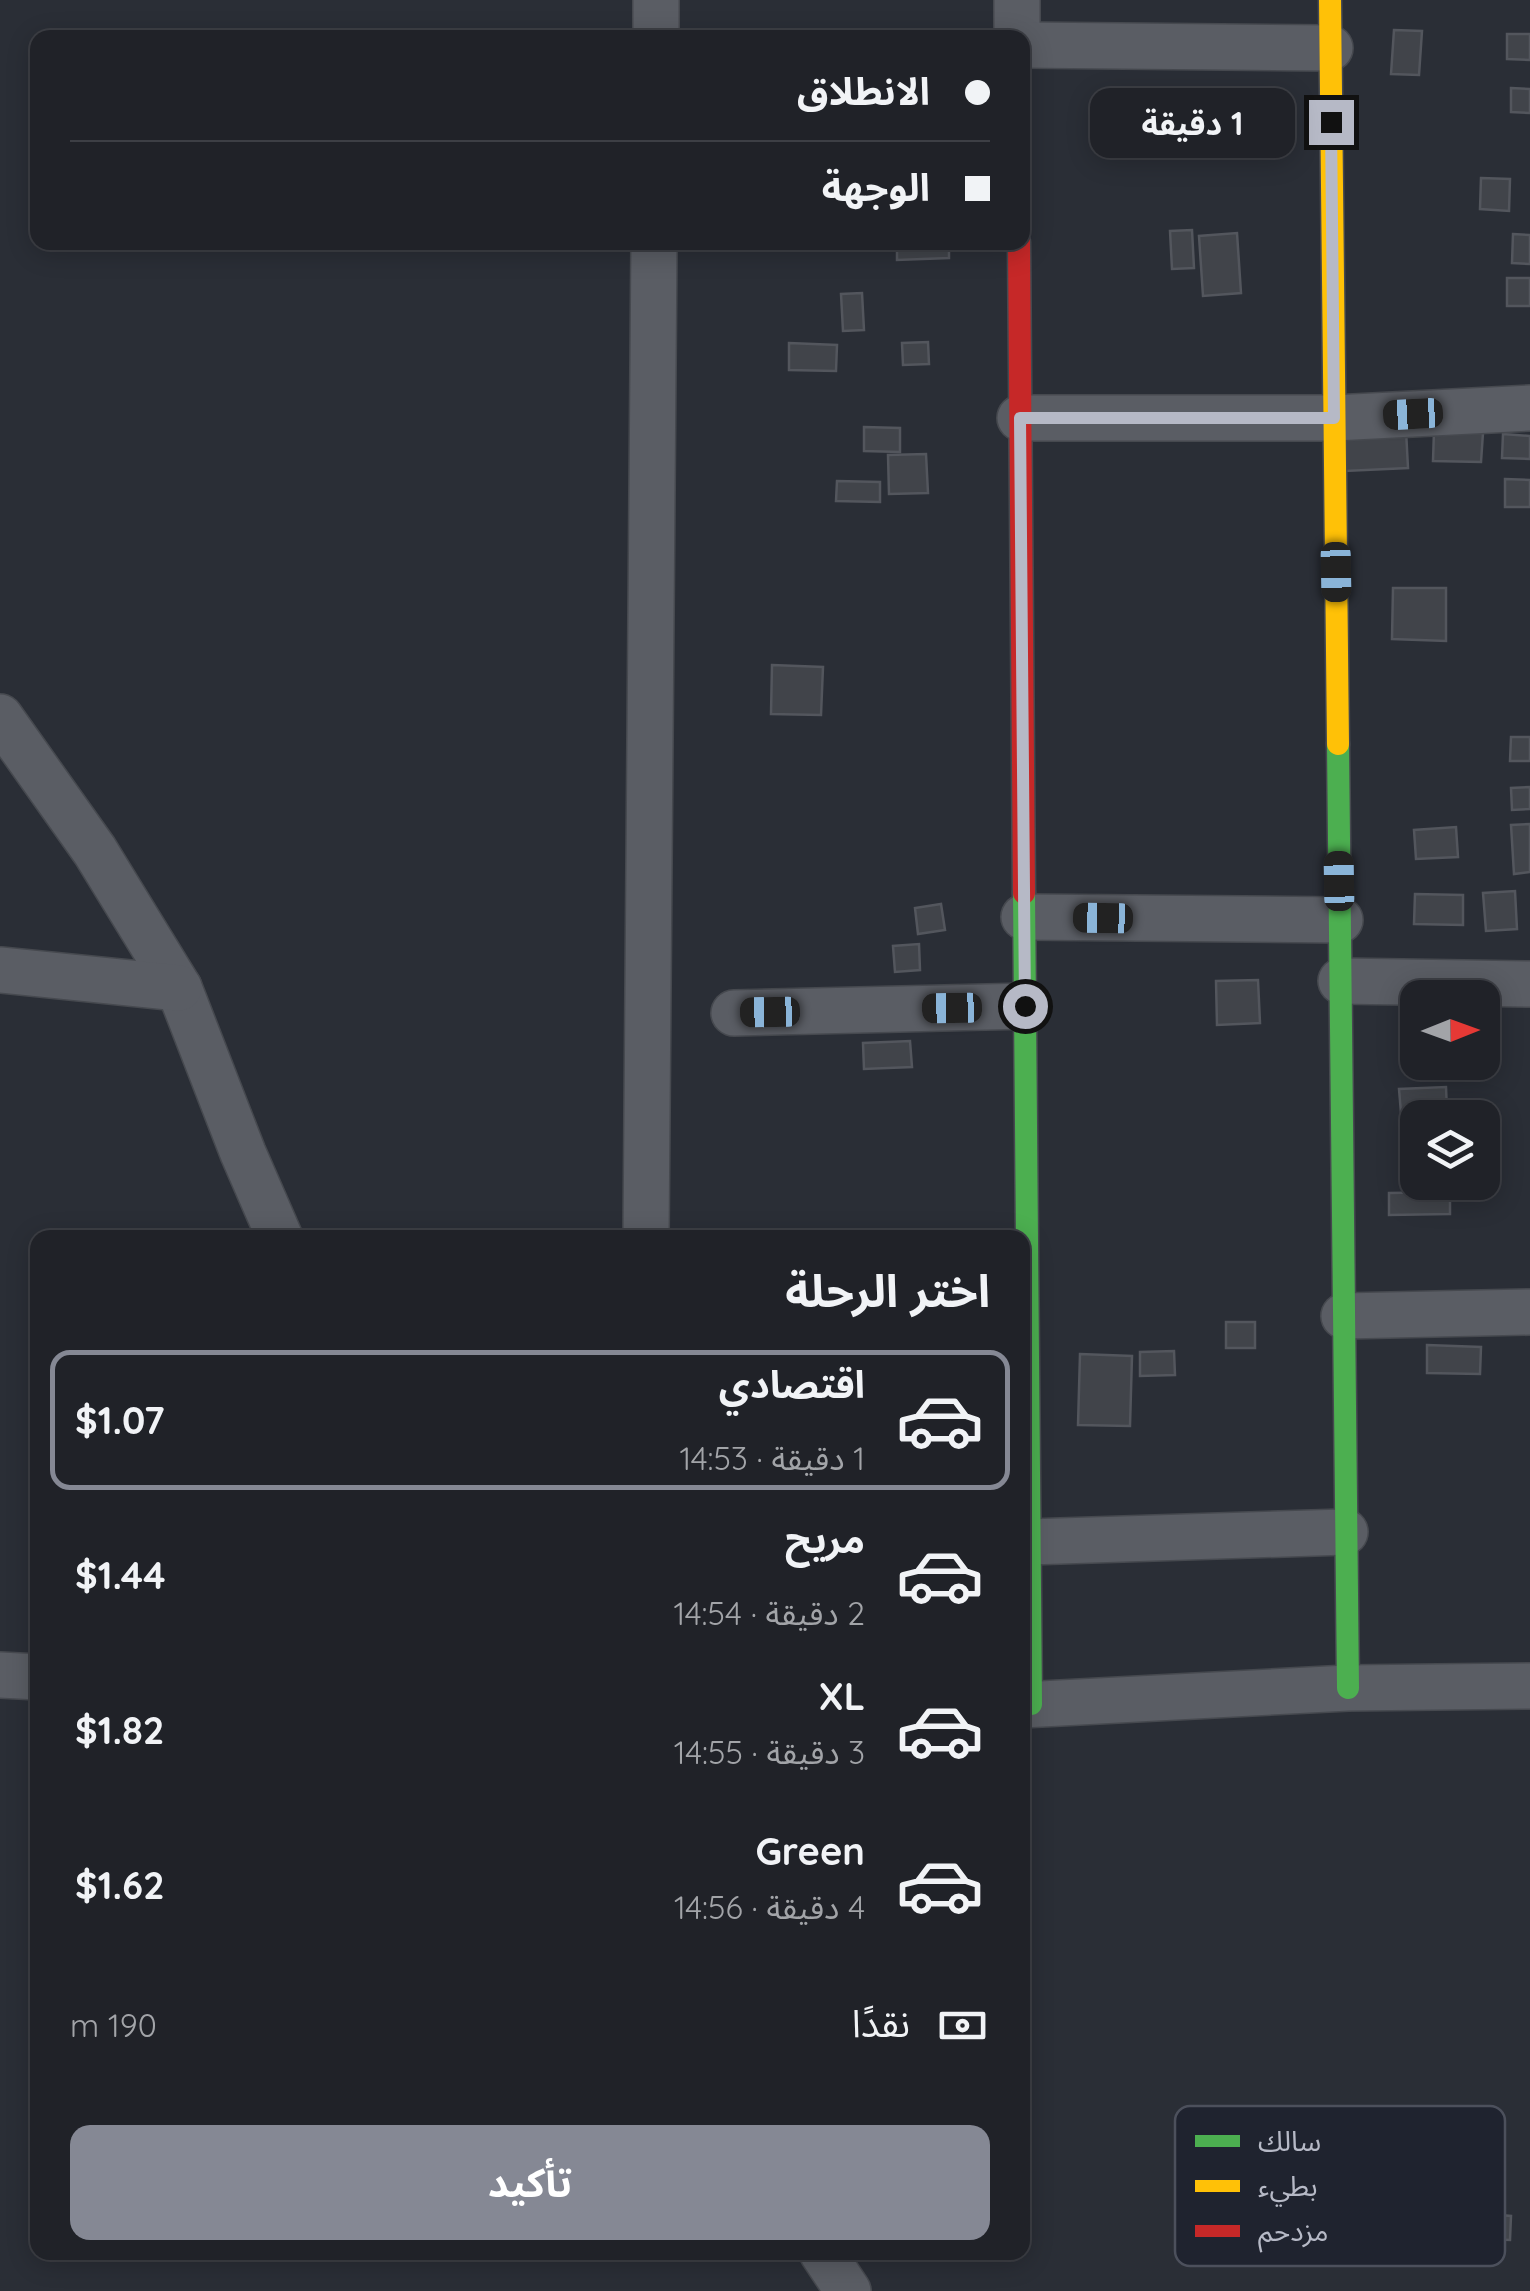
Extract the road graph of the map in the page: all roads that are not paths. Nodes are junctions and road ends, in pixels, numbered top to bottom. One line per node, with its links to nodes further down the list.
1 (656, 0): 4 (street)
2 (1017, 0): 5 (street)
3 (1330, 0): 7 (street)
4 (656, 30)
5 (1017, 30)
6 (1030, 45): 7 (street)
7 (1330, 48): 12 (street)
8 (654, 250): 23 (street)
9 (1019, 250): 11 (street)
10 (1530, 408): 12 (street)
11 (1020, 418): 12 (street); 14 (street)
12 (1334, 418): 15 (street)
13 (0, 717): 19 (street)
14 (1024, 916): 15 (street); 20 (street)
15 (1340, 920): 17 (street)
16 (0, 970): 19 (street)
17 (1341, 981): 18 (street); 26 (street)
18 (1530, 984)
19 (179, 988): 22 (street)
20 (1025, 1006): 21 (street); 24 (street)
21 (734, 1012)
22 (277, 1230)
23 (646, 1230)
24 (1025, 1230)
25 (1530, 1312): 26 (street)
26 (1344, 1316): 27 (street)
27 (1345, 1532): 28 (street); 32 (street)
28 (1030, 1542)
29 (0, 1675): 30 (street)
30 (30, 1676)
31 (1530, 1686): 32 (street)
32 (1348, 1688): 33 (street)
33 (1030, 1704)
34 (827, 2260): 35 (street)
35 (848, 2291)

